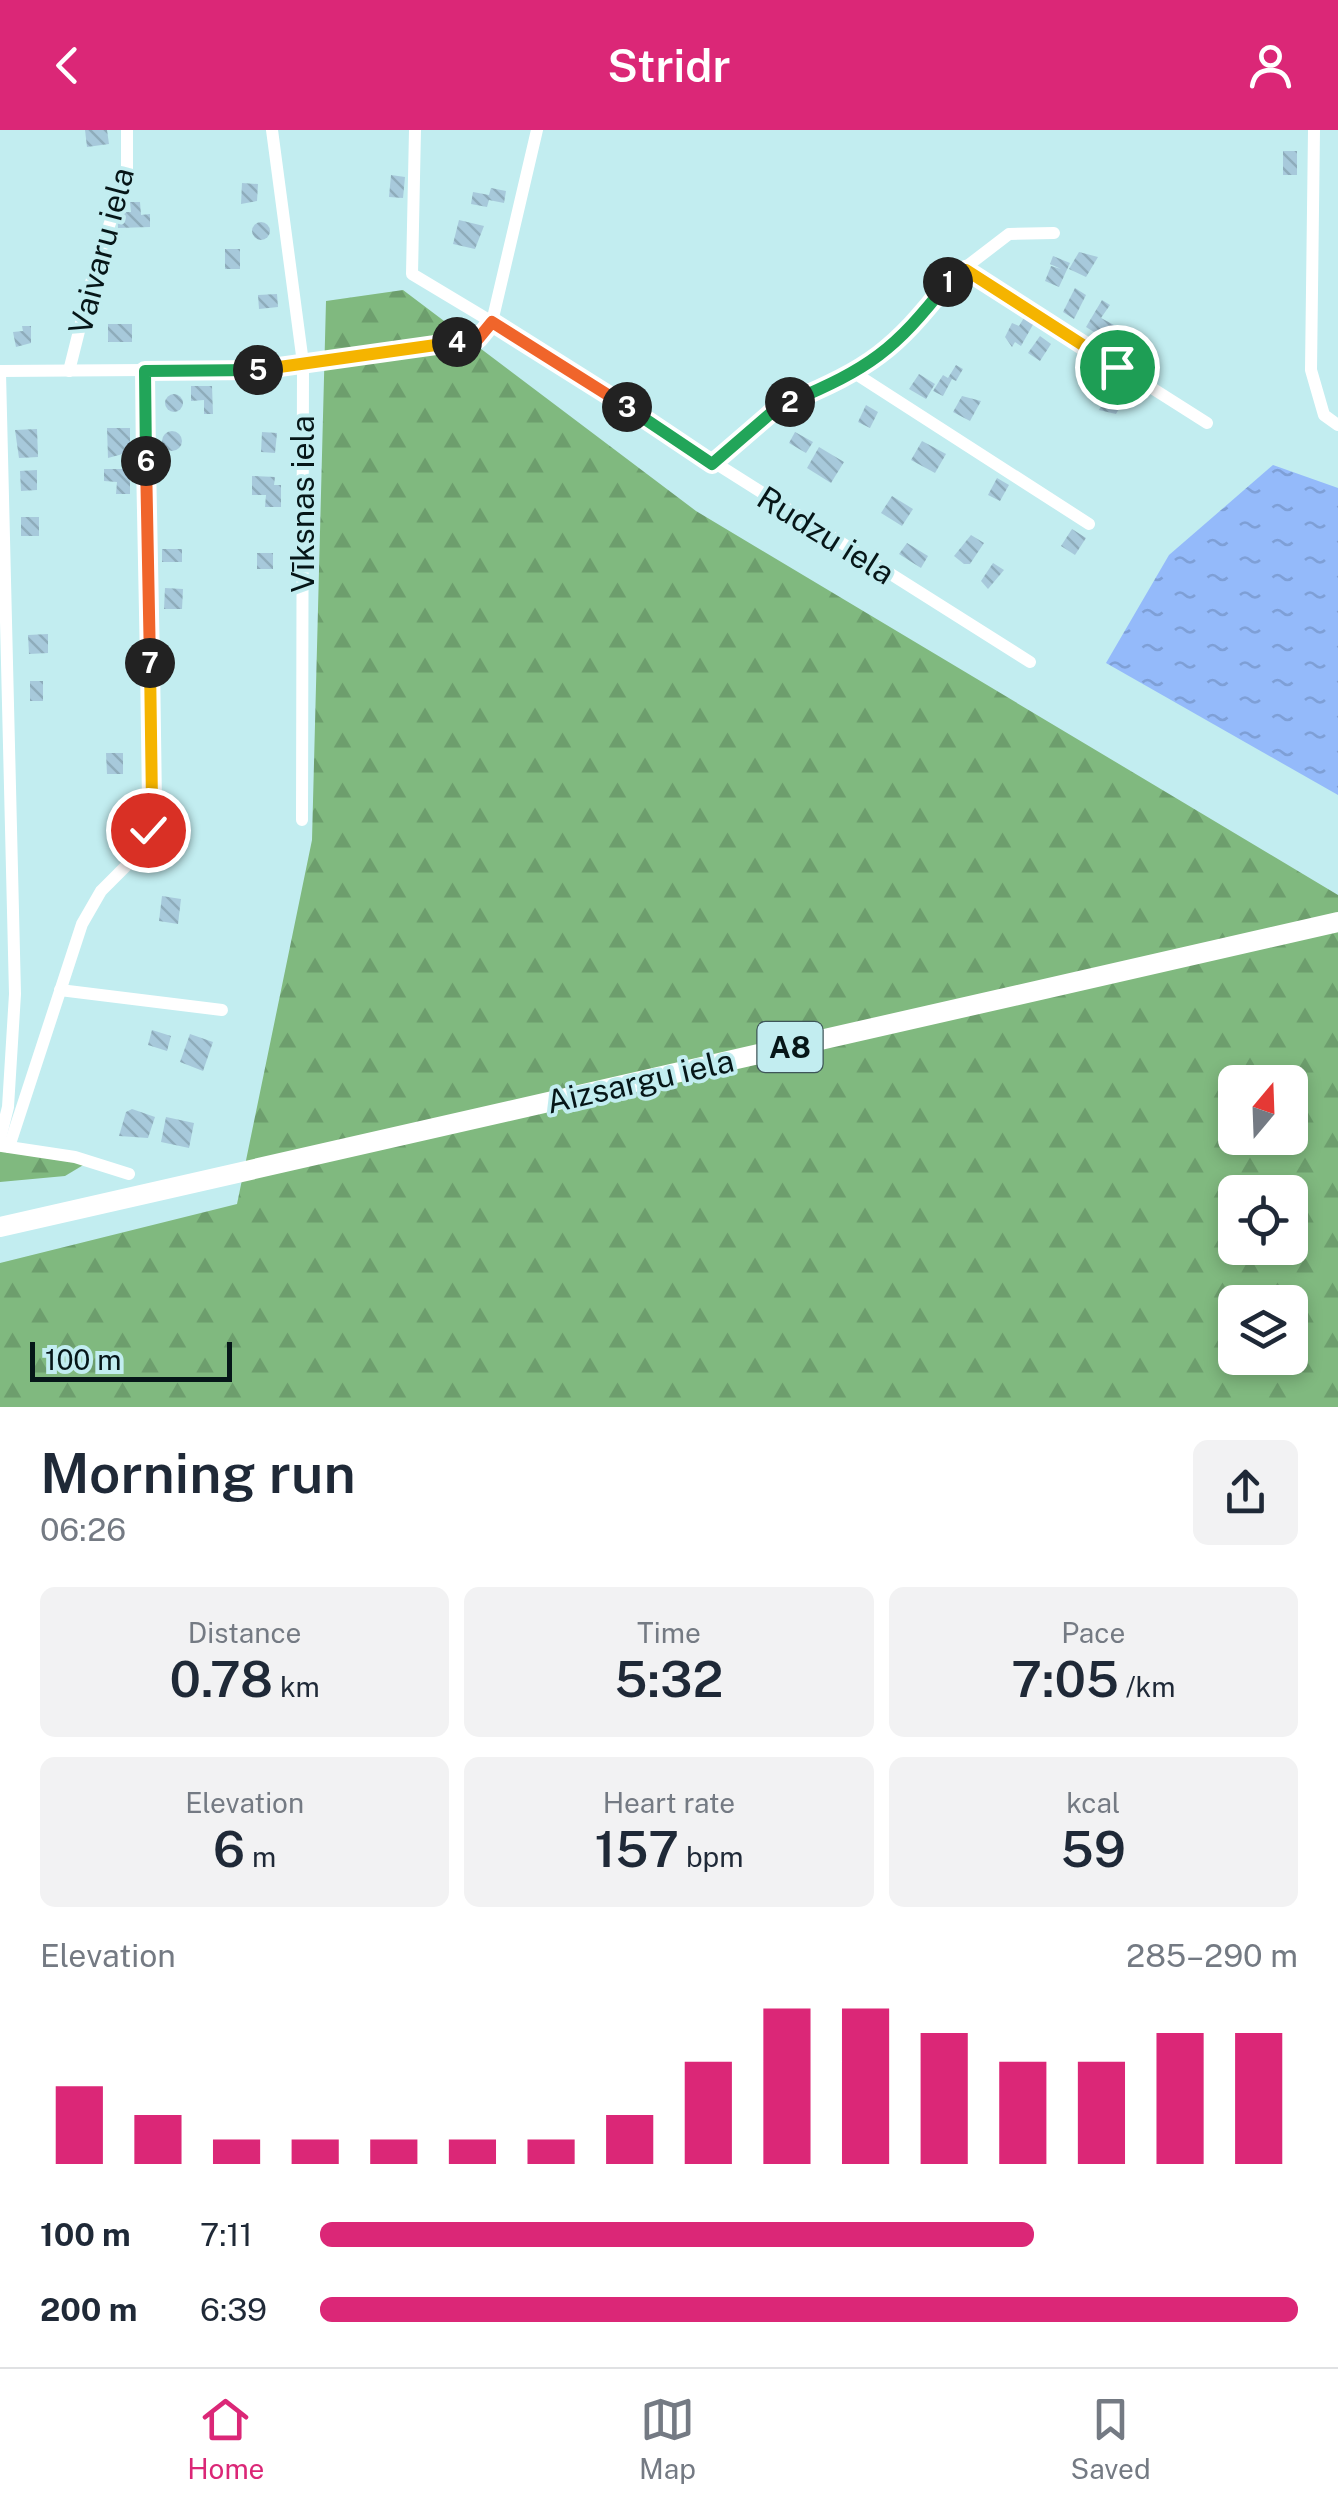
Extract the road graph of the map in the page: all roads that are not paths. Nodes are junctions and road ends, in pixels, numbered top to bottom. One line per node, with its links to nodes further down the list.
1 (127, 130): 10 (street, Vaivaru iela)
2 (272, 130): 9 (street, Vīksnas iela)
3 (415, 130): 8 (street, Rudzu iela)
4 (538, 130): 8 (street)
5 (1314, 130): 15 (street)
6 (1054, 232): 7 (street)
7 (966, 270): 13 (street); 14 (street)
8 (492, 322): 9 (street); 16 (street, Rudzu iela)
9 (302, 363): 11 (street); 19 (street, Vīksnas iela)
10 (69, 371): 11 (street); 12 (street)
11 (145, 371): 21 (street)
12 (0, 372): 23 (street)
13 (856, 374): 16 (street); 17 (street)
14 (1207, 423)
15 (1338, 426)
16 (712, 464): 18 (street, Rudzu iela)
17 (1090, 524)
18 (1030, 662)
19 (302, 820)
20 (1338, 922): 25 (highway, Aizsargu iela / A8)
21 (60, 990): 22 (street); 23 (street)
22 (222, 1010)
23 (3, 1144): 24 (street)
24 (129, 1174)
25 (0, 1227)

